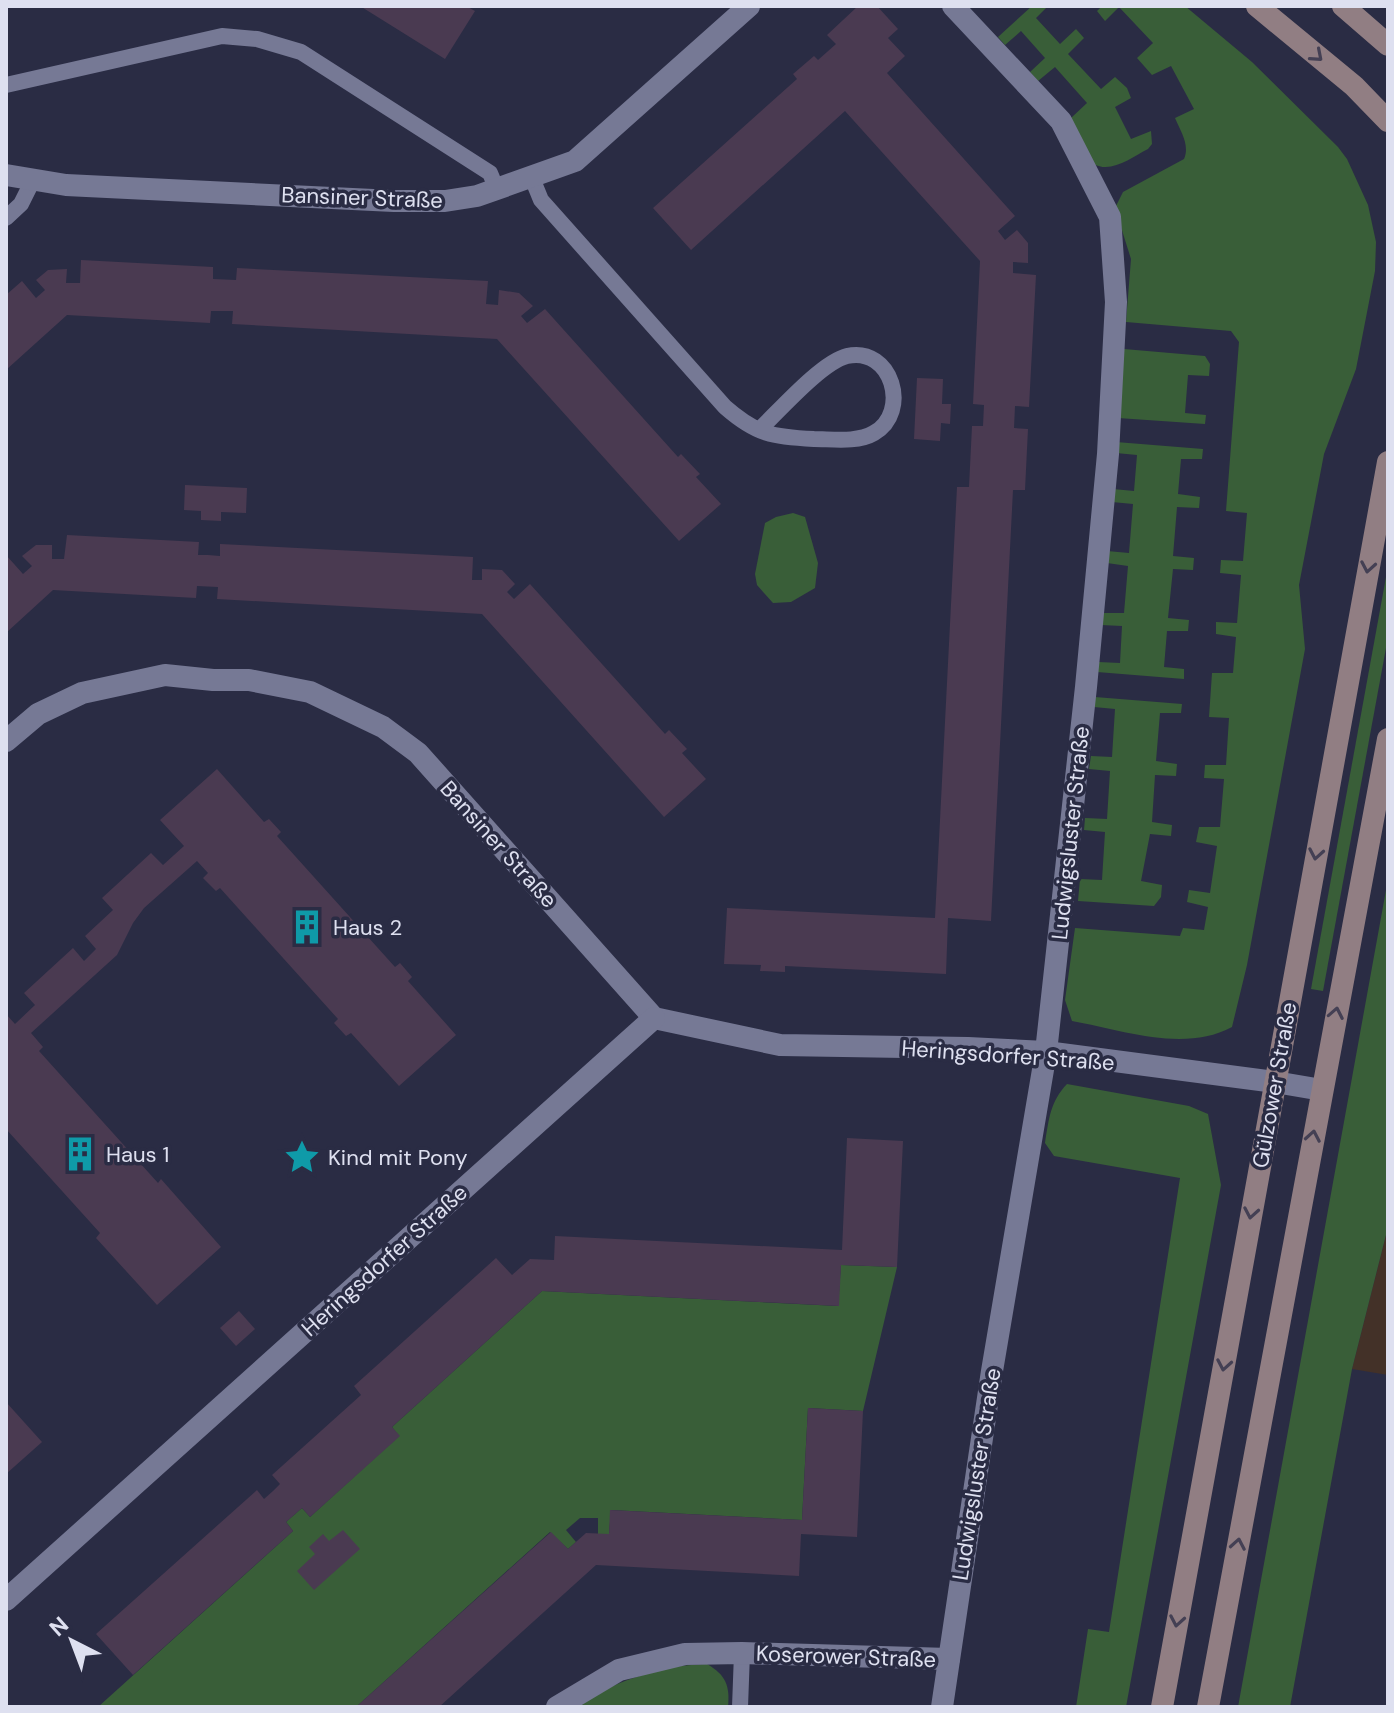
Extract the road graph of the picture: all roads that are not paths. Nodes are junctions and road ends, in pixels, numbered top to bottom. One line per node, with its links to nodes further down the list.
1 (749, 6): 9 (street, Bansiner Straße)
2 (953, 6): 18 (street, Ludwigsluster Straße)
3 (1257, 6): 7 (main road, one-way to 7)
4 (1343, 6): 5 (main road)
5 (1388, 45)
6 (6, 85): 11 (lane)
7 (1388, 121)
8 (6, 175): 10 (street, Bansiner Straße)
9 (532, 178): 11 (street, Bansiner Straße); 13 (lane)
10 (33, 180): 11 (street, Bansiner Straße); 12 (lane)
11 (497, 190)
12 (6, 218)
13 (759, 430): 13 (lane)
14 (1388, 462): 19 (main road, Gülzower Straße, one-way to 19)
15 (1388, 739): 20 (main road, one-way to 15)
16 (6, 741): 17 (street, Bansiner Straße)
17 (654, 1018): 18 (street, Heringsdorfer Straße); 21 (street, Heringsdorfer Straße)
18 (1046, 1052): 19 (street, Heringsdorfer Straße); 23 (street, Ludwigsluster Straße)
19 (1275, 1082): 20 (street, Heringsdorfer Straße); 27 (main road, Gülzower Straße, one-way to 27)
20 (1322, 1090): 28 (main road, one-way to 20)
21 (6, 1600)
22 (742, 1653): 23 (street, Koserower Straße); 24 (street, Koserower Straße); 25 (lane, Koserower Straße)
23 (949, 1659): 26 (street, Ludwigsluster Straße)
24 (557, 1707)
25 (740, 1707)
26 (942, 1707)
27 (1162, 1707)
28 (1208, 1707)

